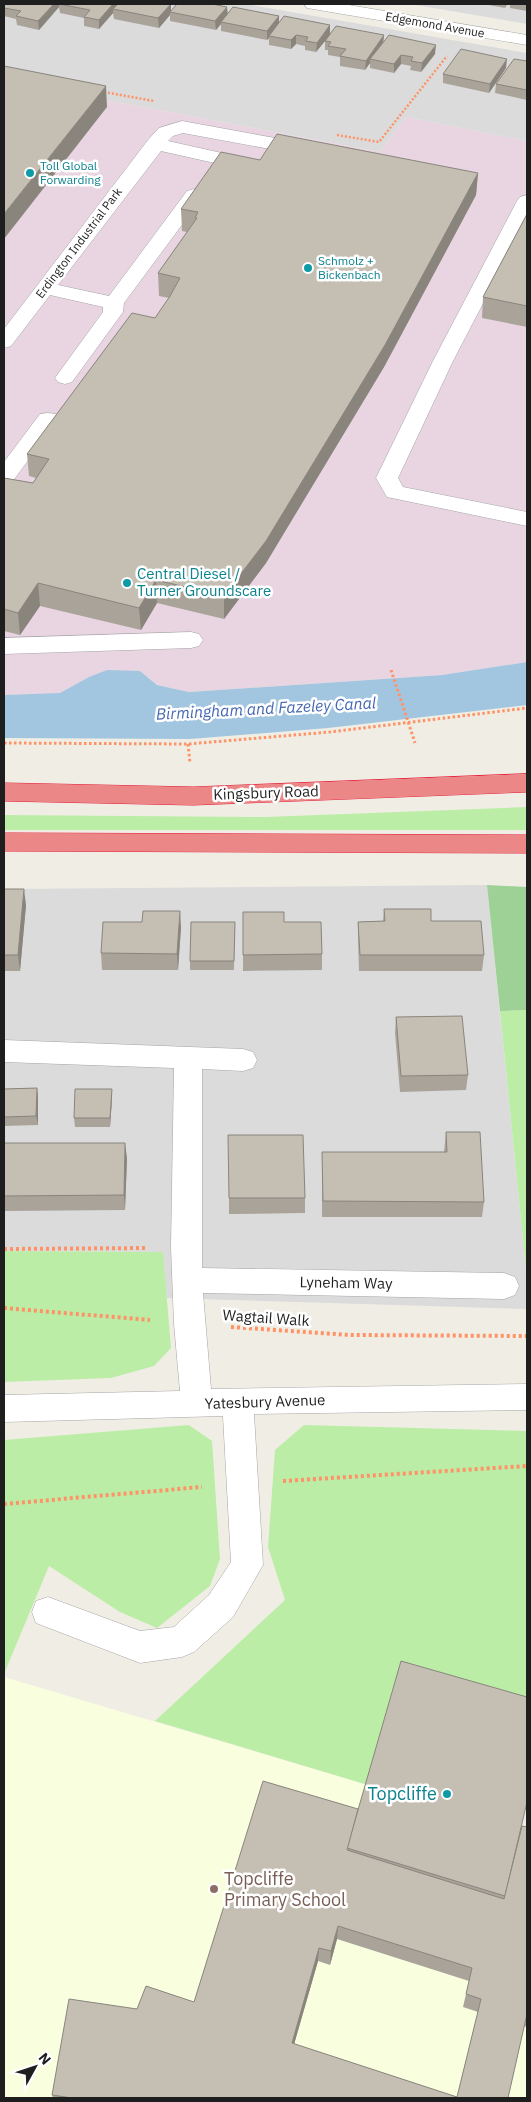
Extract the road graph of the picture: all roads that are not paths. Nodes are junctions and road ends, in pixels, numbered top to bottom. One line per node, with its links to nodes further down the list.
1 (313, 4): 2 (street, Edgemond Avenue)
2 (527, 40)
3 (155, 144): 4 (street, Erdington Industrial Park); 5 (street); 8 (street, Erdington Industrial Park)
4 (329, 154)
5 (246, 164)
6 (194, 195): 9 (street)
7 (527, 201): 14 (street)
8 (45, 288): 9 (street); 10 (street, Erdington Industrial Park)
9 (114, 303): 11 (street)
10 (4, 342)
11 (65, 378)
12 (48, 419): 13 (street)
13 (4, 477)
14 (527, 519)
15 (191, 640): 16 (street)
16 (4, 646)
17 (527, 783): 18 (highway, Kingsbury Road)
18 (4, 792)
19 (4, 842): 20 (highway)
20 (527, 844)
21 (4, 1051): 22 (street)
22 (188, 1059): 23 (street); 24 (street)
23 (244, 1060)
24 (188, 1280): 25 (street, Lyneham Way); 28 (street)
25 (504, 1286)
26 (527, 1397): 27 (street, Yatesbury Avenue)
27 (238, 1401): 28 (street, Yatesbury Avenue); 30 (street)
28 (198, 1404): 29 (street, Yatesbury Avenue)
29 (4, 1409)
30 (48, 1612)

